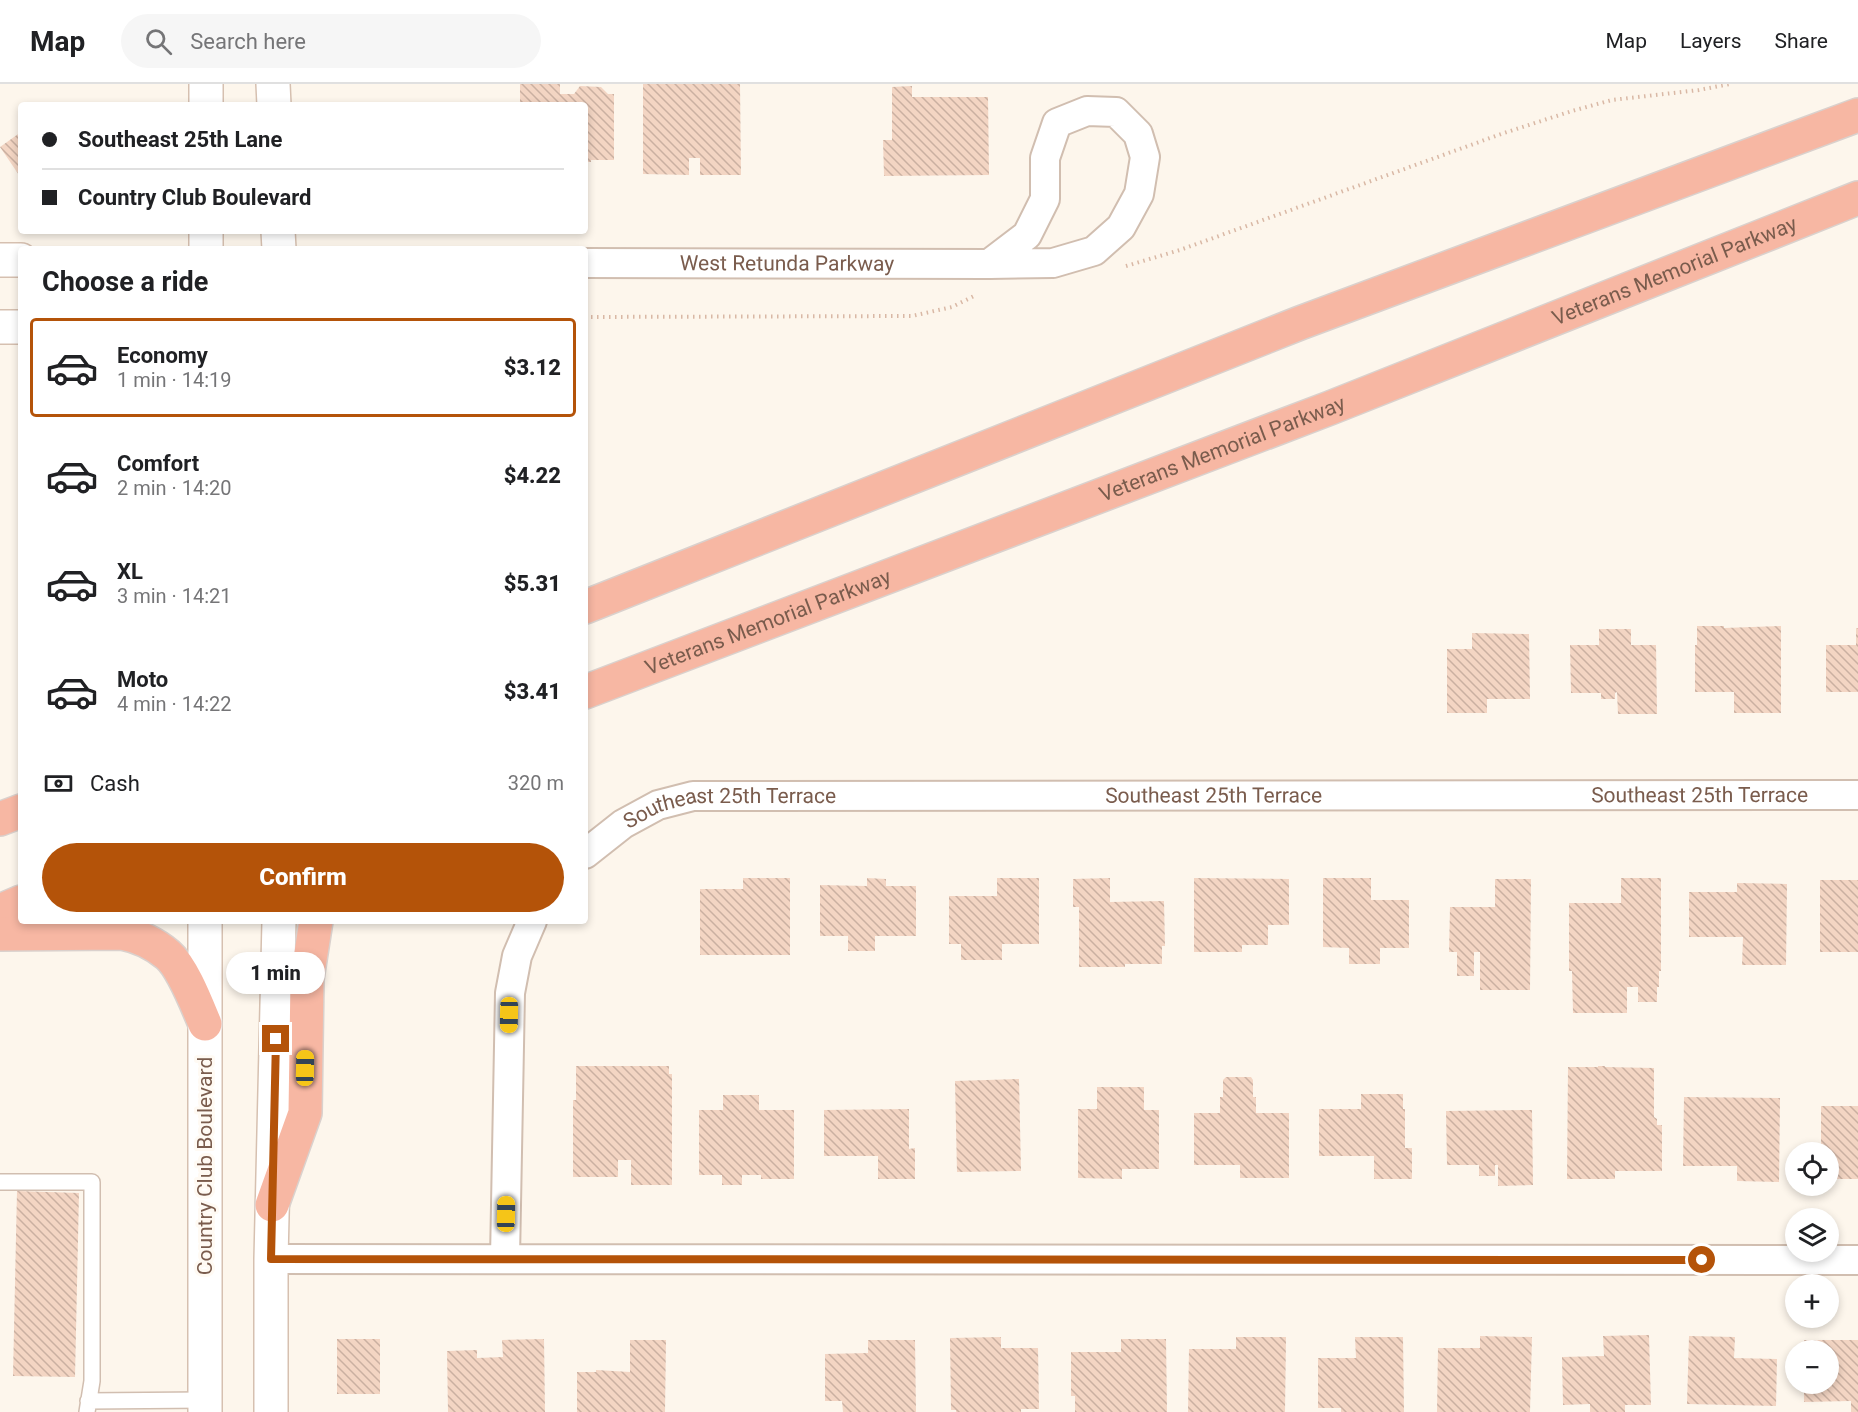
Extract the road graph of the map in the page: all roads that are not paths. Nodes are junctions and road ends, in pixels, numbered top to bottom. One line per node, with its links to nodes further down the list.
1 (206, 84): 3 (main road)
2 (273, 84): 4 (main road)
3 (206, 102)
4 (274, 102)
5 (1858, 115): 13 (highway)
6 (1858, 198): 14 (highway, Veterans Memorial Parkway)
7 (0, 260): 8 (main road)
8 (18, 260)
9 (588, 263): 10 (street, West Retunda Parkway)
10 (989, 264): 10 (street, West Retunda Parkway)
11 (0, 327): 12 (main road)
12 (18, 327)
13 (588, 606)
14 (588, 691)
15 (1858, 795): 18 (street, Southeast 25th Terrace)
16 (18, 812): 17 (highway)
17 (0, 819)
18 (588, 852)
19 (18, 903): 20 (highway)
20 (0, 910)
21 (205, 924): 26 (main road, Country Club Boulevard)
22 (279, 924): 28 (main road)
23 (316, 924): 28 (highway)
24 (531, 924): 29 (street)
25 (0, 934): 26 (highway)
26 (205, 1024): 32 (main road, Country Club Boulevard)
27 (0, 1182): 33 (lane)
28 (272, 1205): 30 (main road)
29 (505, 1258): 30 (street); 31 (street)
30 (271, 1259): 34 (main road)
31 (1858, 1260)
32 (205, 1406): 33 (lane)
33 (87, 1407)
34 (271, 1412)

